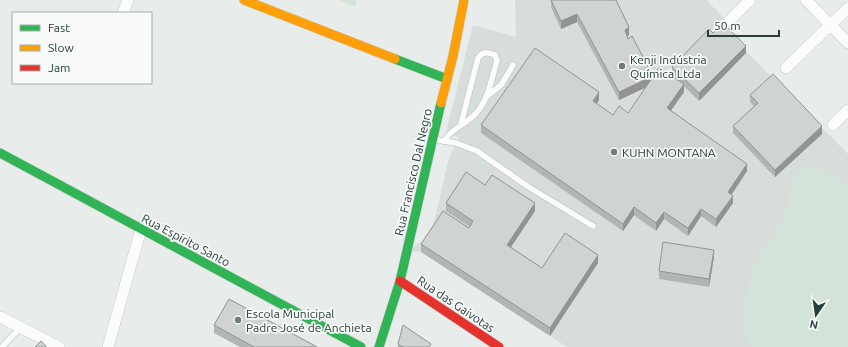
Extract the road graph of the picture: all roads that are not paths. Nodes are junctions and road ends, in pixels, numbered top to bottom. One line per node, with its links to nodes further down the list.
1 (128, 0): 7 (street)
2 (244, 0): 13 (street)
3 (464, 0): 13 (street, Rua Francisco Dal Negro)
4 (750, 0): 8 (street)
5 (806, 0): 9 (street)
6 (848, 8): 9 (street)
7 (123, 12)
8 (730, 20)
9 (830, 25): 10 (street); 12 (street)
10 (848, 42)
11 (513, 65): 14 (lane)
12 (786, 68)
13 (447, 79): 18 (street, Rua Francisco Dal Negro)
14 (486, 97): 16 (lane); 16 (lane)
15 (848, 110): 17 (street)
16 (461, 124): 19 (lane)
17 (833, 125)
18 (432, 139): 19 (lane); 23 (street, Rua Francisco Dal Negro)
19 (444, 141): 21 (lane)
20 (0, 153): 22 (street, Rua Espírito Santo)
21 (593, 226)
22 (141, 229): 28 (street); 29 (street, Rua Espírito Santo)
23 (400, 281): 30 (street, Rua Francisco Dal Negro); 31 (street, Rua das Gaivotas)
24 (0, 317): 25 (street)
25 (21, 327): 26 (lane); 27 (street)
26 (2, 347)
27 (59, 347)
28 (108, 347)
29 (360, 347)
30 (379, 347)
31 (499, 347)

